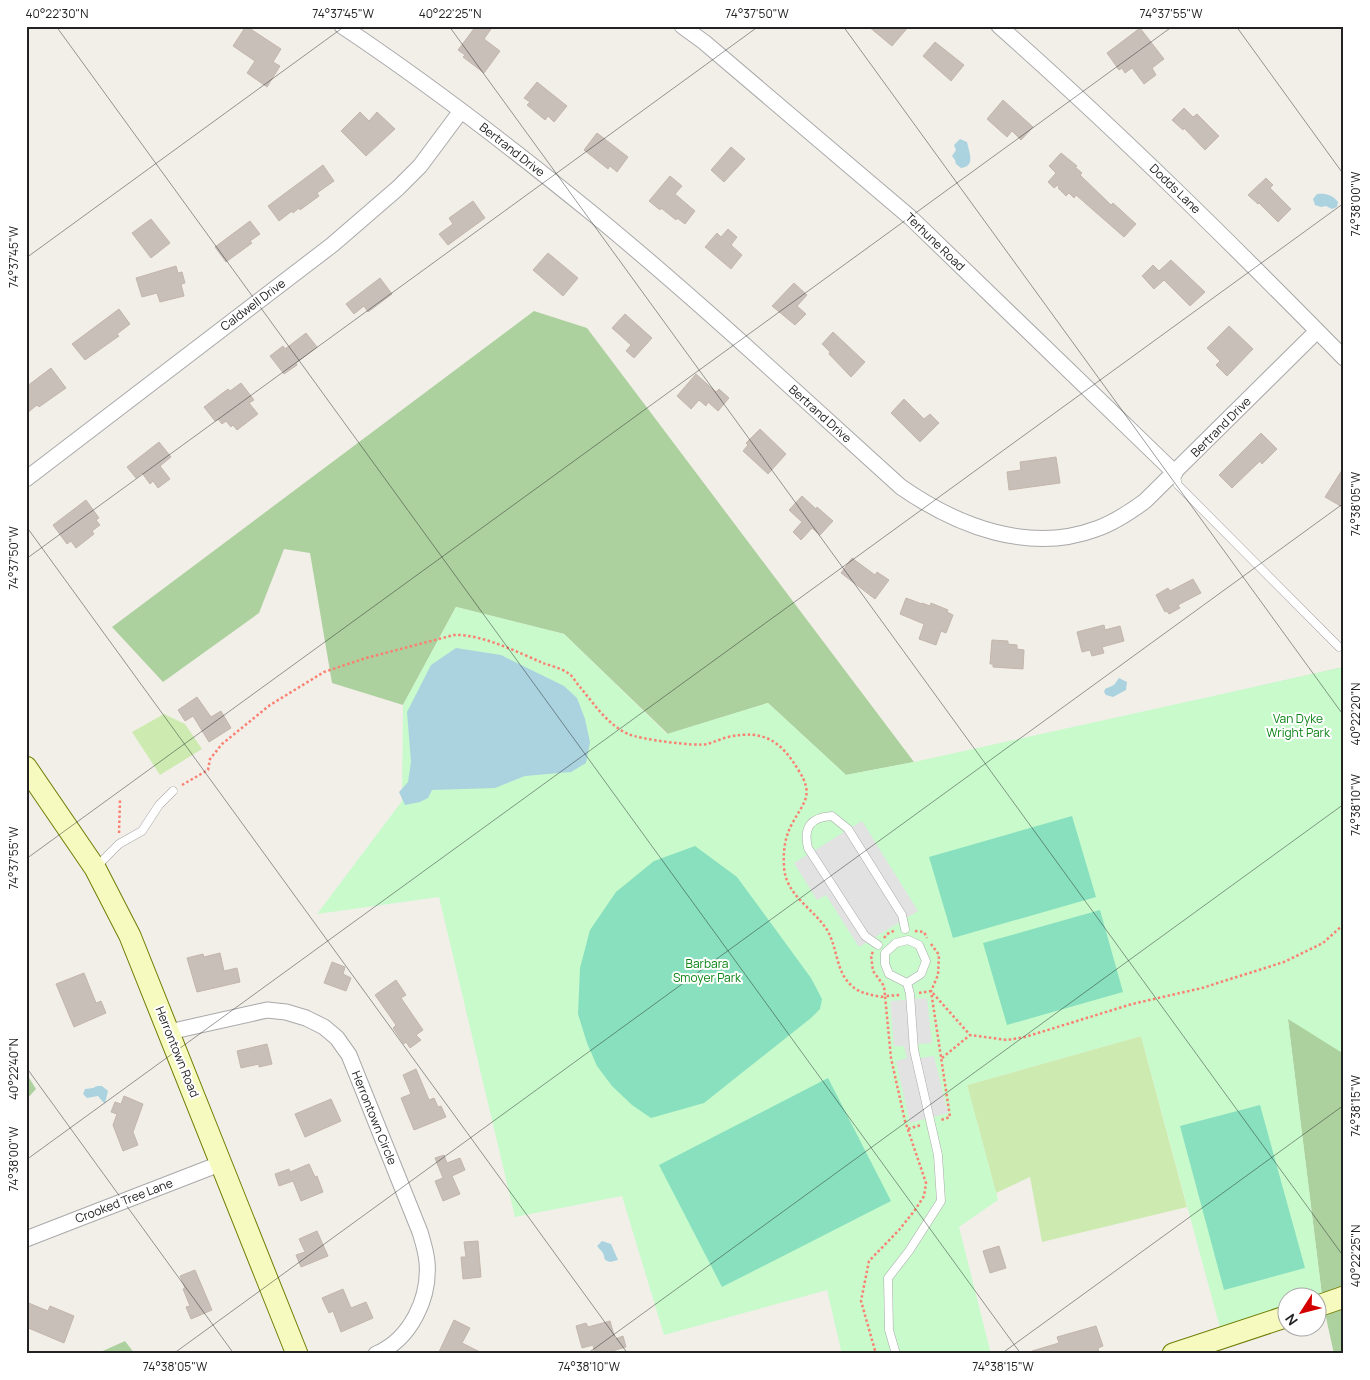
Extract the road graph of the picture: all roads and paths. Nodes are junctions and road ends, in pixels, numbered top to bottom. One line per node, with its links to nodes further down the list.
1 (342, 26): 4 (street, Bertrand Drive)
2 (682, 26): 7 (street, Terhune Road)
3 (999, 26): 5 (street, Dodds Lane)
4 (462, 111): 7 (street, Bertrand Drive); 8 (street, Caldwell Drive)
5 (1317, 331): 6 (street, Dodds Lane); 7 (street, Bertrand Drive)
6 (1344, 358)
7 (1175, 473): 9 (lane)
8 (26, 479)
9 (1339, 648)
10 (26, 767): 14 (street, Herrontown Road)
11 (173, 791): 13 (lane); 20 (path)
12 (120, 799): 13 (path)
13 (119, 844): 14 (lane)
14 (95, 868): 21 (street, Herrontown Road)
15 (1344, 924): 22 (path)
16 (905, 929): 17 (lane)
17 (878, 945)
18 (907, 983): 18 (lane); 19 (lane)
19 (910, 994): 20 (path); 22 (path); 32 (lane)
20 (885, 996): 31 (path)
21 (169, 1032): 24 (street, Herrontown Road); 30 (street, Herrontown Circle)
22 (970, 1035): 23 (path)
23 (942, 1058)
24 (222, 1164): 25 (street, Crooked Tree Lane); 29 (street, Herrontown Road)
25 (26, 1239)
26 (1344, 1297): 27 (street)
27 (1328, 1303)
28 (1278, 1319): 33 (street)
29 (297, 1354)
30 (376, 1354)
31 (876, 1354)
32 (896, 1354)
33 (1173, 1354)

